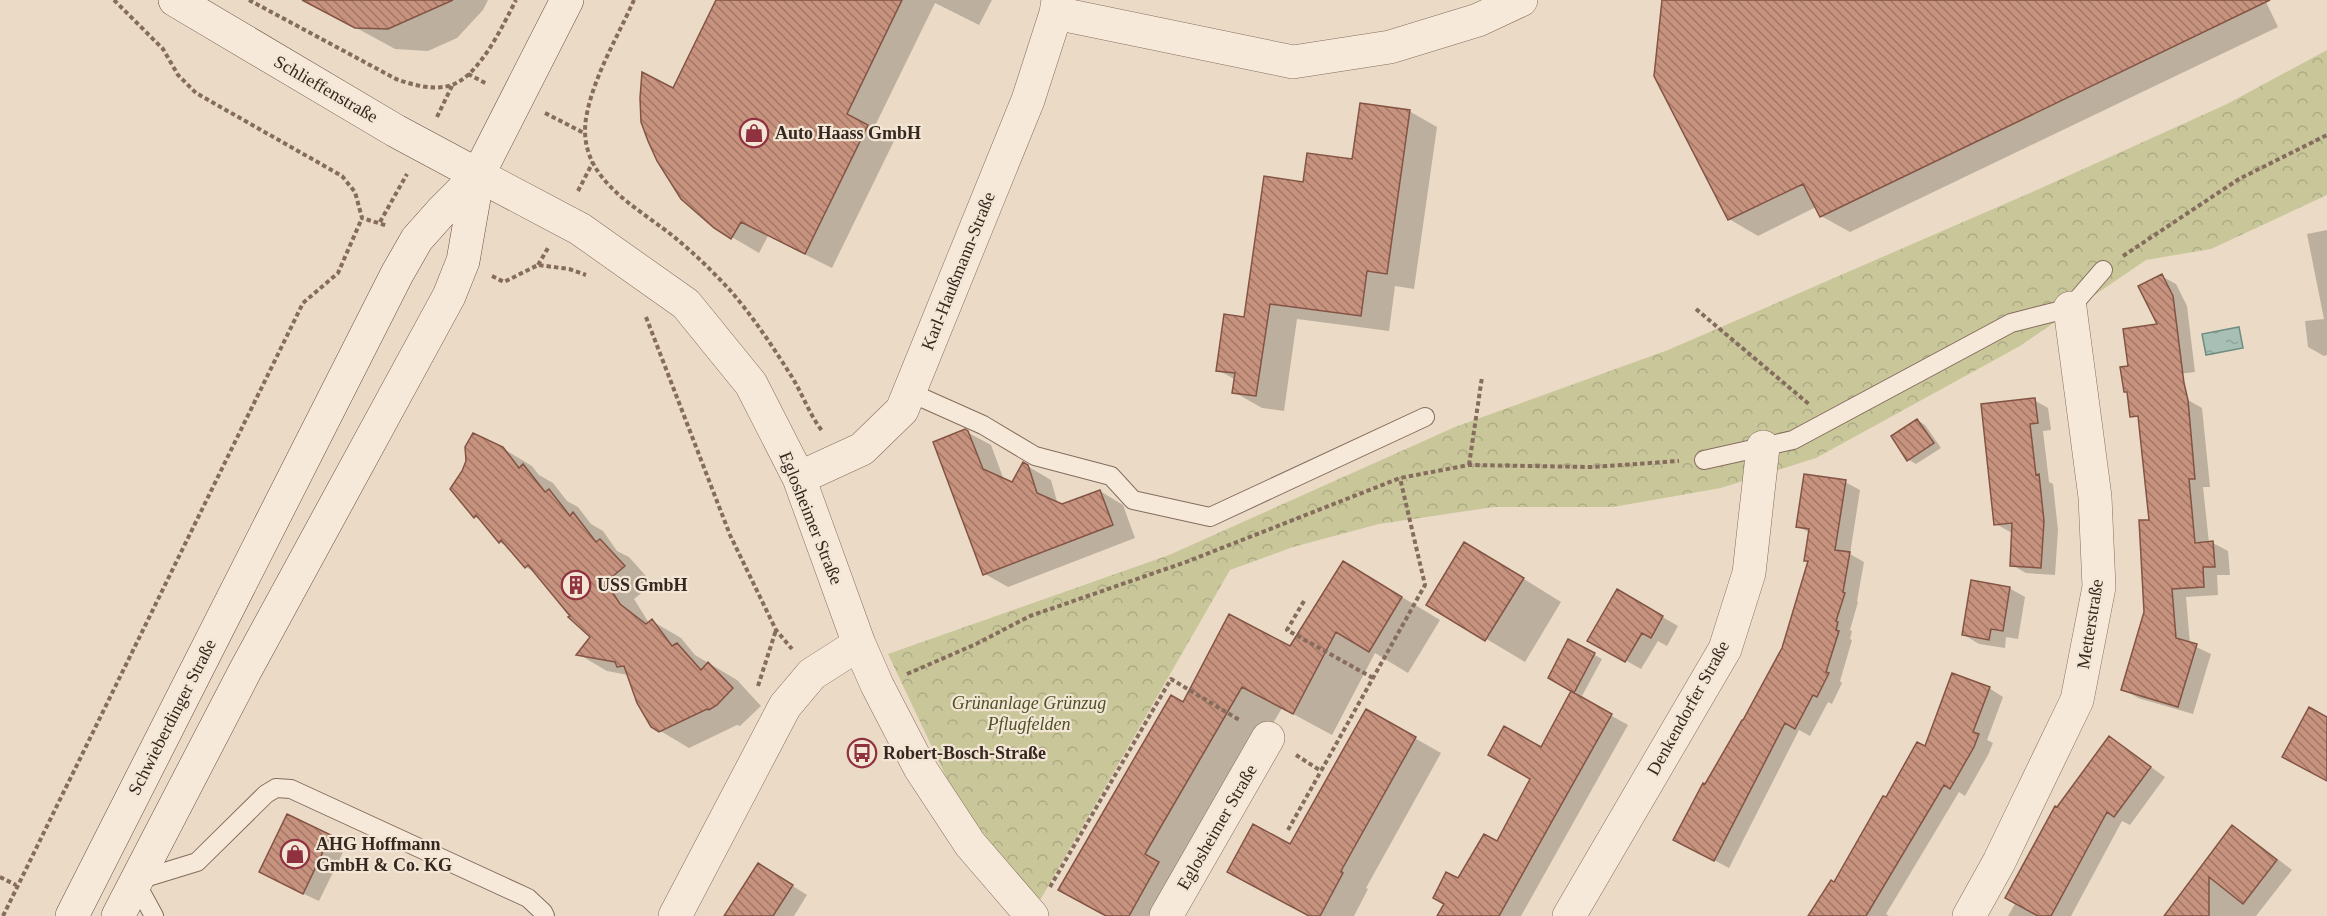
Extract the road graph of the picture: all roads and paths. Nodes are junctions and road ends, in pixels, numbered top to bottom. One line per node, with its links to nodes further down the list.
1 (114, 0): 11 (path)
2 (175, 0): 10 (street, Schlieffenstraße)
3 (249, 0): 4 (path)
4 (516, 0)
5 (567, 0): 10 (street, Schwieberdinger Straße)
6 (634, 0): 23 (path)
7 (1521, 0): 8 (street, Karl-Haußmann-Straße)
8 (1057, 6): 20 (street, Karl-Haußmann-Straße)
9 (2327, 135): 14 (path)
10 (478, 175): 12 (street, Schwieberdinger Straße); 13 (street, Schwieberdinger Straße); 27 (street, Eglosheimer Straße)
11 (362, 218): 12 (path); 40 (path)
12 (417, 239): 28 (street, Schwieberdinger Straße)
13 (463, 261): 15 (path); 29 (street, Schwieberdinger Straße)
14 (2103, 270): 16 (lane)
15 (594, 278)
16 (2070, 308): 22 (lane); 50 (street, Metterstraße)
17 (639, 309): 32 (path)
18 (1696, 309): 22 (path)
19 (1482, 377): 26 (path)
20 (909, 392): 21 (lane); 27 (street, Karl-Haußmann-Straße)
21 (1425, 417)
22 (1829, 421): 24 (lane)
23 (830, 435)
24 (1763, 447): 25 (lane); 49 (street, Denkendorfer Straße)
25 (1704, 460): 26 (path)
26 (1469, 465): 34 (path)
27 (798, 478): 31 (street, Eglosheimer Straße)
28 (272, 519): 29 (street); 42 (street, Schwieberdinger Straße)
29 (317, 541): 39 (street, Schwieberdinger Straße)
30 (1304, 601): 33 (path)
31 (859, 644): 32 (street); 34 (street, Eglosheimer Straße)
32 (812, 674): 46 (street)
33 (1373, 678)
34 (877, 685): 47 (street, Eglosheimer Straße)
35 (1268, 738): 48 (street, Eglosheimer Straße)
36 (1321, 771): 37 (path)
37 (1288, 830)
38 (0, 877): 40 (path)
39 (135, 882): 43 (street, Schwieberdinger Straße); 44 (lane); 45 (lane)
40 (16, 885): 41 (path)
41 (3, 916)
42 (72, 916)
43 (118, 916)
44 (154, 916)
45 (545, 916)
46 (675, 916)
47 (1032, 916)
48 (1166, 916)
49 (1569, 916)
50 (1969, 916)

